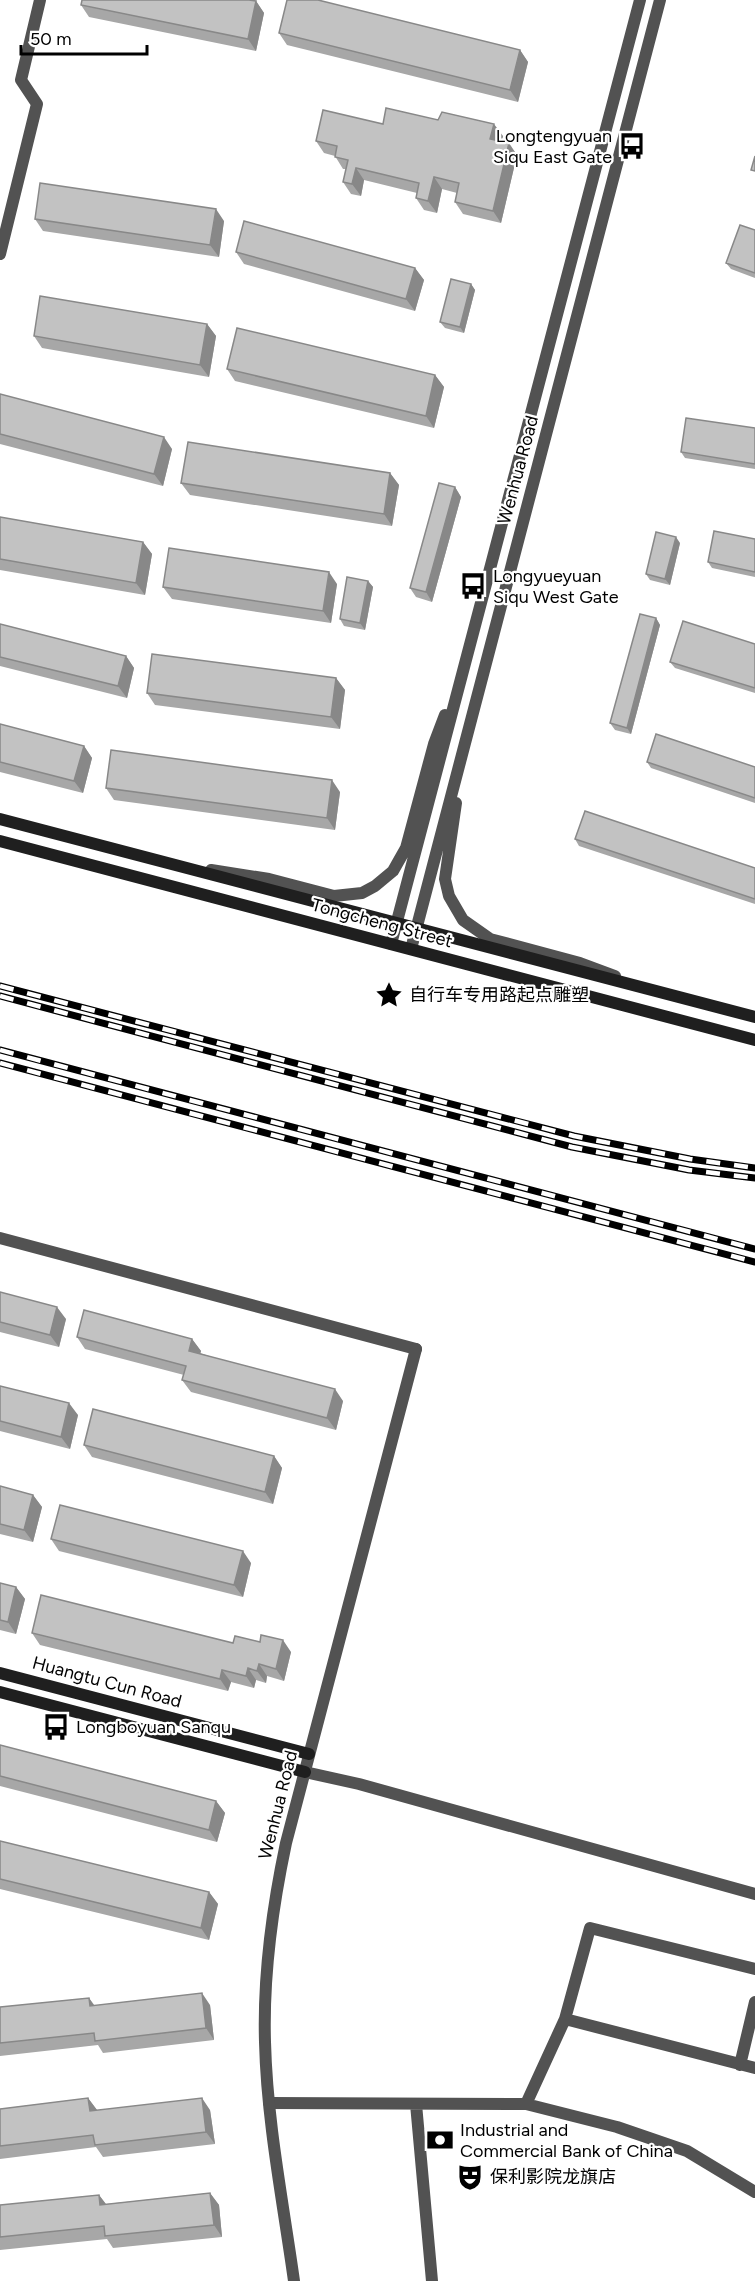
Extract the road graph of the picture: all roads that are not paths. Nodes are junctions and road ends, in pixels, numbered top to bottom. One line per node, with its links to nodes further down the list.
1 (40, 0): 4 (street)
2 (640, 0): 5 (street, Wenhua Road)
3 (660, 0): 6 (street, Wenhua Road)
4 (0, 254)
5 (463, 672): 9 (street); 10 (street, Wenhua Road)
6 (463, 753): 11 (street, Wenhua Road); 14 (street)
7 (0, 819): 9 (main road, Tongcheng Street)
8 (0, 841): 12 (main road, Tongcheng Street)
9 (164, 862): 10 (main road, Tongcheng Street)
10 (396, 924): 11 (main road, Tongcheng Street); 12 (street, Wenhua Road)
11 (417, 929): 13 (street, Wenhua Road); 14 (main road, Tongcheng Street)
12 (391, 944): 13 (main road, Tongcheng Street)
13 (411, 949): 16 (main road, Tongcheng Street)
14 (655, 991): 15 (main road, Tongcheng Street)
15 (755, 1017)
16 (755, 1040)
17 (0, 1238): 20 (street, Wenhua Road)
18 (0, 1673): 20 (main road, Huangtu Cun Road)
19 (0, 1692): 21 (main road, Huangtu Cun Road)
20 (309, 1754): 21 (street, Wenhua Road)
21 (305, 1772): 22 (street); 28 (street, Wenhua Road)
22 (755, 1893)
23 (755, 1969): 25 (street)
24 (755, 2002): 26 (street)
25 (565, 2019): 26 (street); 30 (street)
26 (740, 2065): 27 (street)
27 (755, 2068)
28 (269, 2103): 29 (street); 32 (street, Wenhua Road)
29 (416, 2104): 30 (street); 33 (street)
30 (526, 2104): 31 (street)
31 (755, 2192)
32 (294, 2281)
33 (432, 2281)

